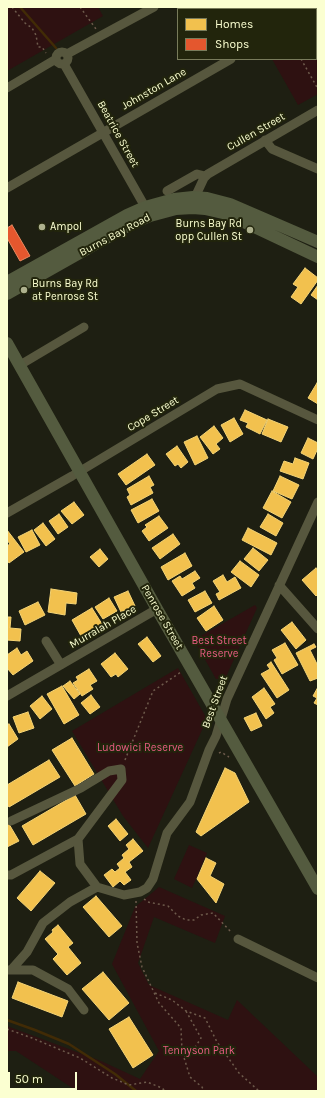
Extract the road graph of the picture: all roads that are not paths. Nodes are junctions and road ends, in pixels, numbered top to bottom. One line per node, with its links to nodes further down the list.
1 (151, 8): 3 (street)
2 (229, 60): 6 (street, Johnston Lane)
3 (57, 62): 4 (street); 6 (street, Beatrice Street)
4 (7, 88)
5 (318, 110): 7 (street, Cullen Street)
6 (103, 133): 10 (street, Johnston Lane); 13 (street, Beatrice Street)
7 (265, 140): 8 (street); 9 (street, Cullen Street)
8 (318, 169)
9 (206, 176): 11 (street, Cullen Street); 12 (street)
10 (7, 188)
11 (167, 191)
12 (194, 203): 13 (main road, Burns Bay Road); 14 (main road, Burns Bay Road); 15 (main road, Burns Bay Road)
13 (147, 211): 16 (main road, Burns Bay Road); 17 (main road, Burns Bay Road)
14 (318, 242)
15 (318, 257)
16 (7, 282)
17 (7, 294)
18 (84, 327): 20 (street)
19 (7, 343): 20 (main road, Penrose Street)
20 (20, 365): 22 (main road, Penrose Street)
21 (318, 420): 22 (street, Cope Street)
22 (80, 471): 24 (street, Cope Street); 26 (main road, Penrose Street)
23 (318, 502): 25 (street, Best Street)
24 (7, 513)
25 (279, 585): 27 (street); 31 (street, Best Street)
26 (157, 610): 29 (street, Murralah Place); 31 (main road, Penrose Street)
27 (318, 629)
28 (46, 641): 29 (street)
29 (61, 665): 30 (street, Murralah Place)
30 (7, 696)
31 (220, 719): 35 (street, Best Street); 36 (main road, Penrose Street)
32 (11, 821): 33 (street)
33 (78, 839): 34 (street); 35 (street)
34 (7, 875)
35 (97, 887): 38 (street)
36 (318, 889)
37 (238, 939): 39 (street)
38 (9, 970): 40 (street)
39 (318, 978)
40 (84, 1010)

